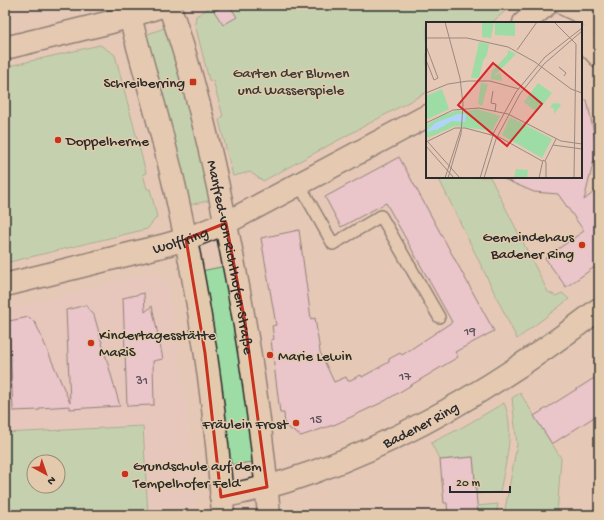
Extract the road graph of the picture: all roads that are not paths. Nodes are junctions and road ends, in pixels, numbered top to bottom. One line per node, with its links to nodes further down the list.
1 (165, 5): 6 (street)
2 (169, 5): 15 (street, Manfred-von-Richthofen-Straße)
3 (546, 5): 7 (street)
4 (557, 5): 8 (street)
5 (566, 5): 9 (street)
6 (129, 10): 11 (street); 16 (street)
7 (525, 22)
8 (569, 22)
9 (599, 26)
10 (582, 38): 12 (street)
11 (5, 48)
12 (599, 56)
13 (426, 117): 14 (street, Wolffring)
14 (299, 184): 15 (street, Wolffring); 19 (lane)
15 (226, 223): 16 (street, Wolffring); 20 (street, Manfred-von-Richthofen-Straße)
16 (186, 239): 17 (street, Wolffring); 21 (street)
17 (5, 285)
18 (599, 309): 20 (street, Badener Ring)
19 (439, 317)
20 (266, 487): 21 (street, Badener Ring); 22 (street, Manfred-von-Richthofen-Straße)
21 (222, 506)
22 (269, 515)

